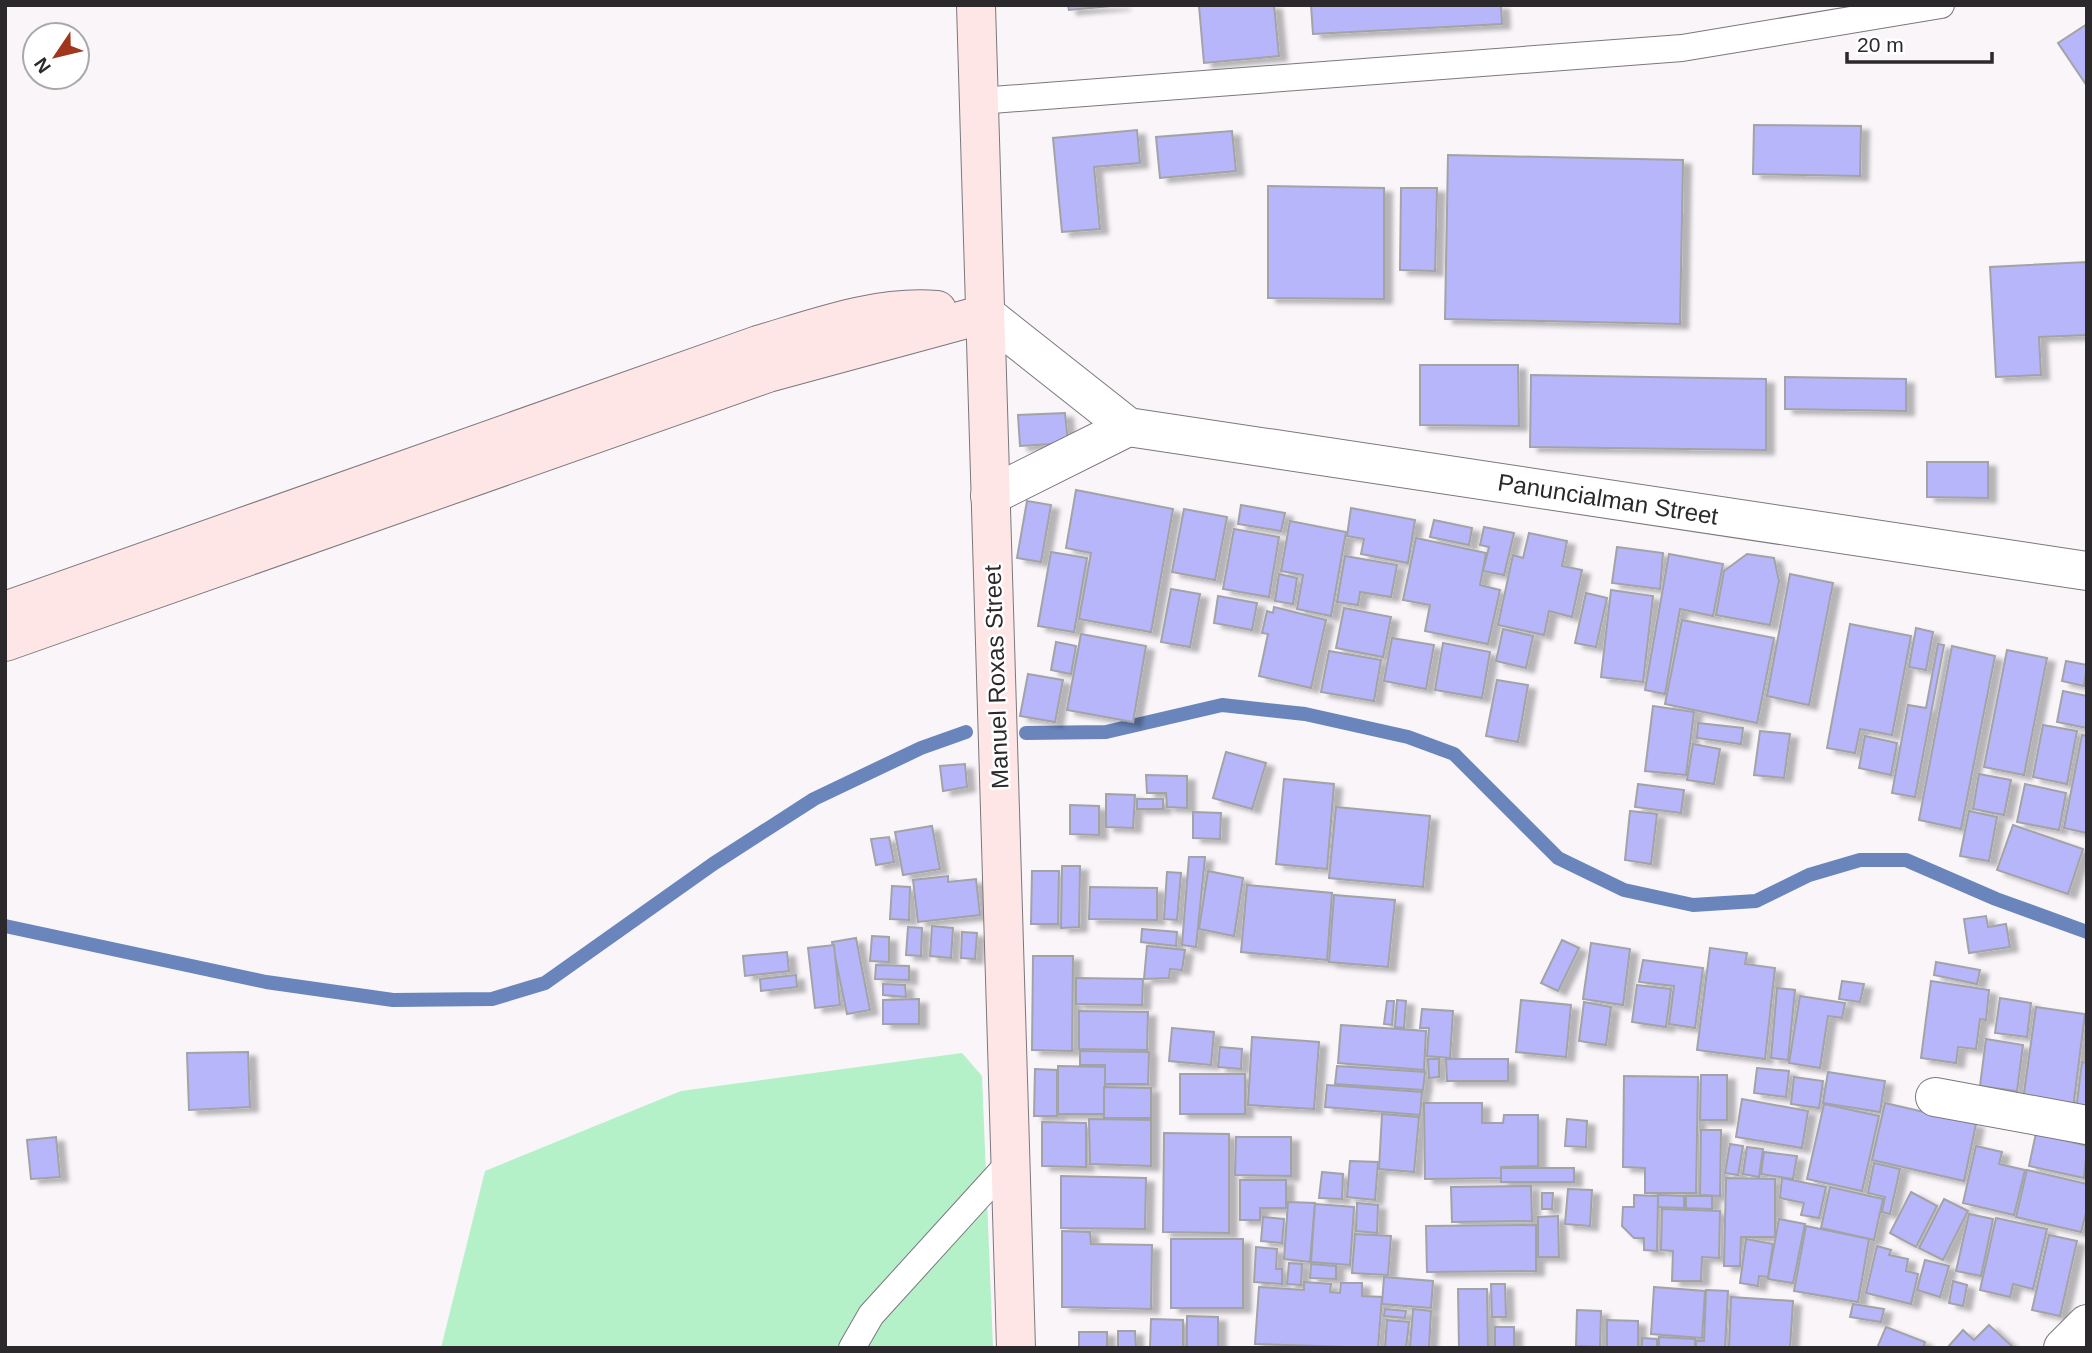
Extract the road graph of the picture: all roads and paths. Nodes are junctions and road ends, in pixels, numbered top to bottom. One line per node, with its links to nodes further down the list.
1 (976, 5): 3 (street, Manuel Roxas Street)
2 (1941, 5): 3 (lane)
3 (979, 101): 4 (street, Manuel Roxas Street)
4 (985, 314): 5 (street, Panuncialman Street); 6 (street, Manuel Roxas Street); 8 (street); 9 (street)
5 (1128, 427): 6 (street); 7 (street, Panuncialman Street)
6 (990, 496): 12 (street, Manuel Roxas Street)
7 (2087, 571)
8 (5, 611)
9 (5, 642)
10 (1934, 1097): 11 (street)
11 (2087, 1125)
12 (1012, 1161): 14 (lane); 15 (street, Manuel Roxas Street)
13 (2087, 1324): 16 (street)
14 (852, 1348)
15 (1016, 1348)
16 (2063, 1348)

